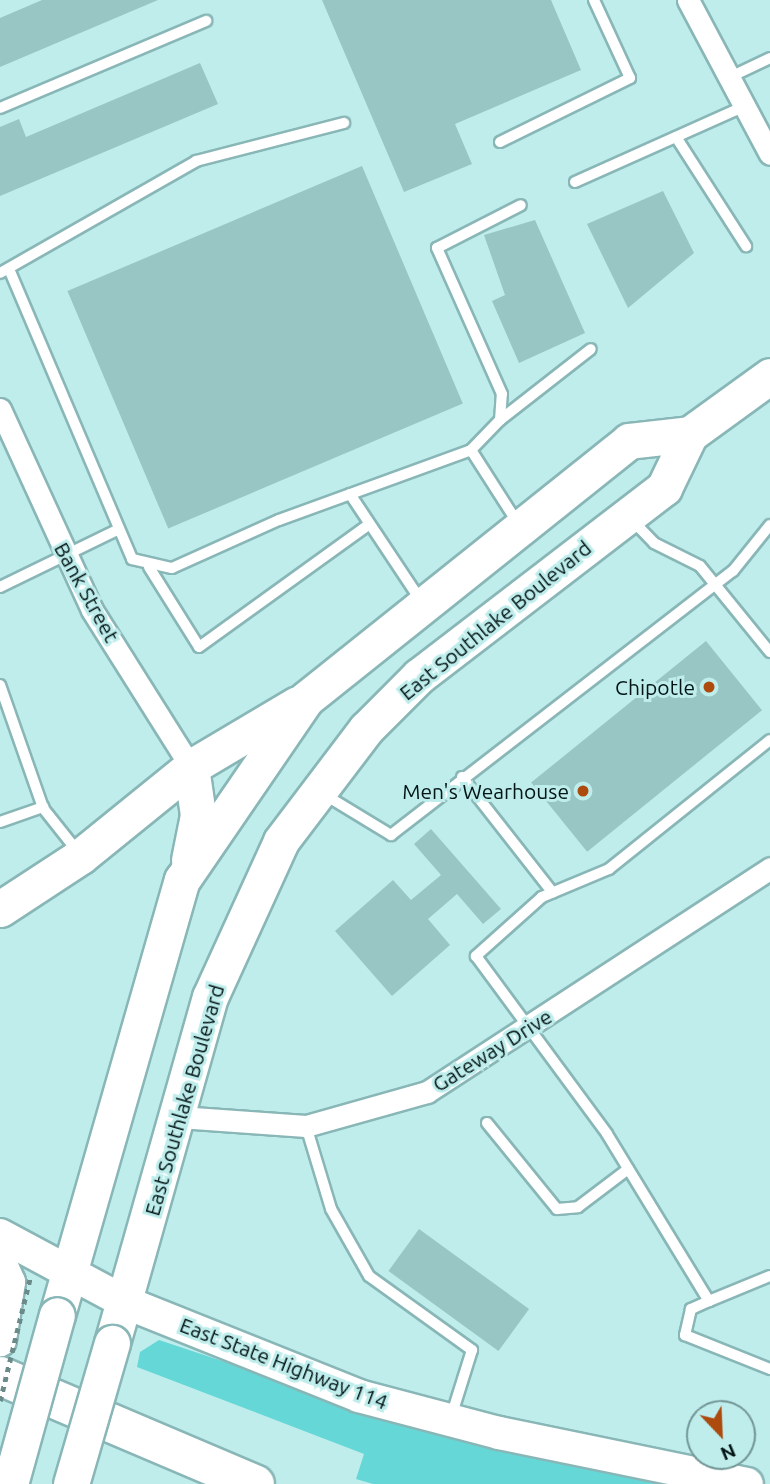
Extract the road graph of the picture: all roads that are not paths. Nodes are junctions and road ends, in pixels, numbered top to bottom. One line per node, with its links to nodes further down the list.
1 (594, 0): 10 (lane)
2 (688, 0): 5 (street)
3 (206, 21): 7 (lane)
4 (770, 58): 5 (lane)
5 (726, 79): 6 (street)
6 (743, 107): 9 (lane); 11 (street)
7 (0, 108)
8 (344, 123): 15 (lane)
9 (676, 137): 12 (lane); 14 (lane)
10 (500, 142)
11 (770, 154)
12 (575, 182)
13 (521, 205): 19 (lane)
14 (746, 246)
15 (4, 271): 27 (lane)
16 (591, 349): 19 (lane)
17 (770, 376): 20 (main road, East Southlake Boulevard)
18 (0, 409): 28 (street, Bank Street)
19 (500, 420): 21 (lane)
20 (690, 434): 23 (main road, East Southlake Boulevard); 26 (main road, East Southlake Boulevard)
21 (471, 450): 22 (lane); 26 (lane)
22 (349, 494): 24 (lane); 29 (lane)
23 (627, 515): 30 (lane); 39 (main road, East Southlake Boulevard)
24 (368, 525): 29 (lane); 32 (lane)
25 (770, 525): 30 (lane)
26 (520, 528): 32 (main road, East Southlake Boulevard)
27 (119, 529): 28 (lane); 29 (lane)
28 (63, 555): 31 (lane); 37 (street, Bank Street)
29 (149, 567)
30 (714, 583): 33 (lane); 38 (lane)
31 (0, 587)
32 (423, 603): 35 (main road, East Southlake Boulevard)
33 (770, 652)
34 (0, 685): 40 (lane)
35 (306, 699): 37 (main road); 44 (main road, East Southlake Boulevard)
36 (770, 740): 45 (lane)
37 (191, 767): 42 (main road); 44 (main road)
38 (462, 777): 39 (lane); 45 (lane)
39 (316, 790): 48 (main road, East Southlake Boulevard)
40 (43, 807): 41 (lane); 42 (lane)
41 (0, 822)
42 (81, 856): 46 (main road)
43 (770, 868): 47 (street, Gateway Drive)
44 (182, 880): 54 (main road, East Southlake Boulevard)
45 (553, 893): 47 (lane)
46 (0, 909)
47 (529, 1028): 50 (street, Gateway Drive); 51 (lane)
48 (178, 1117): 50 (street, Gateway Drive); 57 (main road, East Southlake Boulevard)
49 (487, 1123): 51 (lane)
50 (306, 1126): 61 (lane)
51 (628, 1169): 56 (lane)
52 (0, 1235): 54 (main road, East State Highway 114)
53 (0, 1262): 58 (main road)
54 (72, 1275): 57 (main road, East State Highway 114); 62 (main road, East Southlake Boulevard, bridge)
55 (770, 1276): 56 (lane)
56 (709, 1301): 59 (lane)
57 (127, 1303): 61 (main road, East State Highway 114); 63 (main road, East Southlake Boulevard, bridge)
58 (4, 1327)
59 (770, 1369)
60 (0, 1376): 64 (highway)
61 (451, 1420): 65 (main road, East State Highway 114)
62 (10, 1484)
63 (71, 1484)
64 (255, 1484)
65 (747, 1484)

